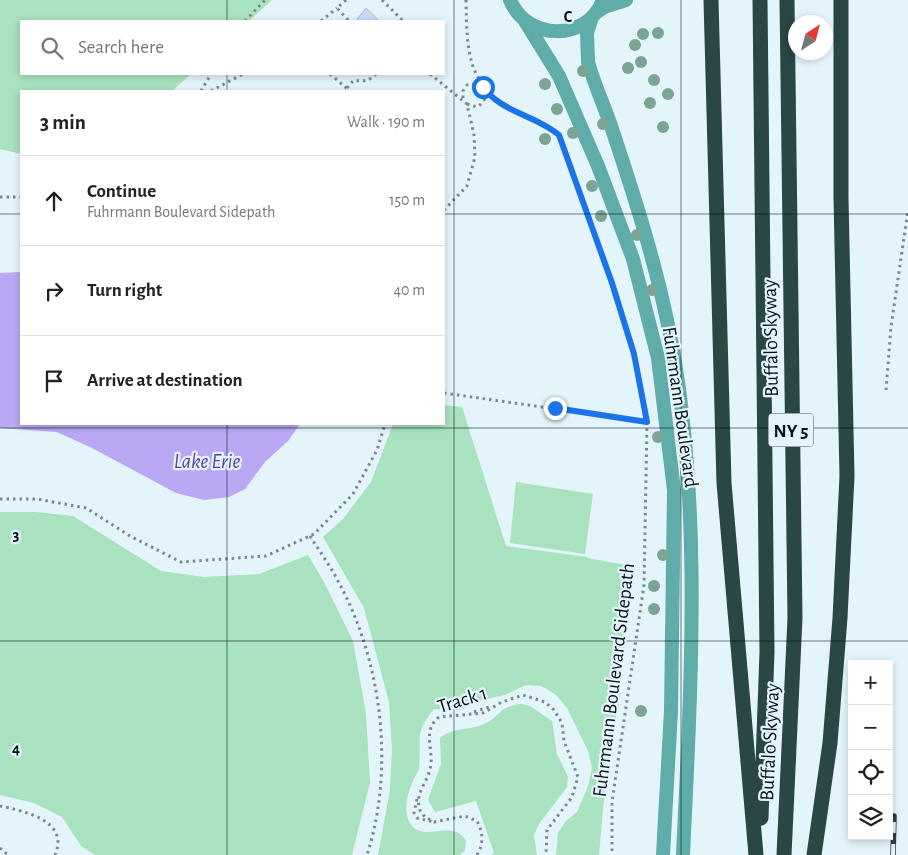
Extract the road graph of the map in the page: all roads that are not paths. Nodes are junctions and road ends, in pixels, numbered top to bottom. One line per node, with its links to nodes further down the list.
1 (510, 0): 8 (street, Fuhrmann Boulevard)
2 (626, 0): 7 (street)
3 (711, 0): 11 (highway)
4 (841, 0): 14 (highway)
5 (760, 3): 12 (highway, Buffalo Skyway / NY 5)
6 (786, 3): 13 (highway, Buffalo Skyway / NY 5)
7 (597, 10): 8 (street); 10 (street, Fuhrmann Boulevard)
8 (525, 21): 9 (street, Fuhrmann Boulevard)
9 (663, 855)
10 (683, 855)
11 (756, 855)
12 (760, 855)
13 (784, 855)
14 (814, 855)

